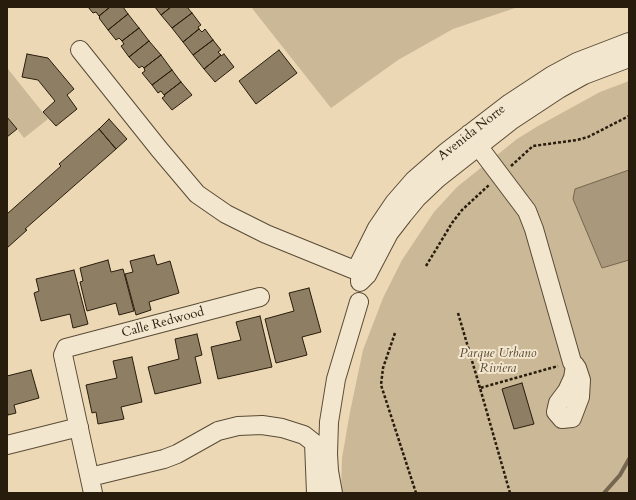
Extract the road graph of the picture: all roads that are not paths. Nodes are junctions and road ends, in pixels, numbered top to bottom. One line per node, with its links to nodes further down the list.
1 (629, 42): 4 (street, Avenida Norte)
2 (80, 50): 4 (street, Avenida Norte)
3 (629, 58): 4 (street, Avenida Norte)
4 (473, 140): 7 (street)
5 (260, 297): 8 (street, Calle Redwood)
6 (359, 302): 11 (street)
7 (573, 363)
8 (79, 427): 10 (street); 12 (street)
9 (314, 442): 11 (street); 12 (street); 13 (street)
10 (7, 445)
11 (328, 454): 14 (street)
12 (91, 485)
13 (316, 493)
14 (332, 493)

